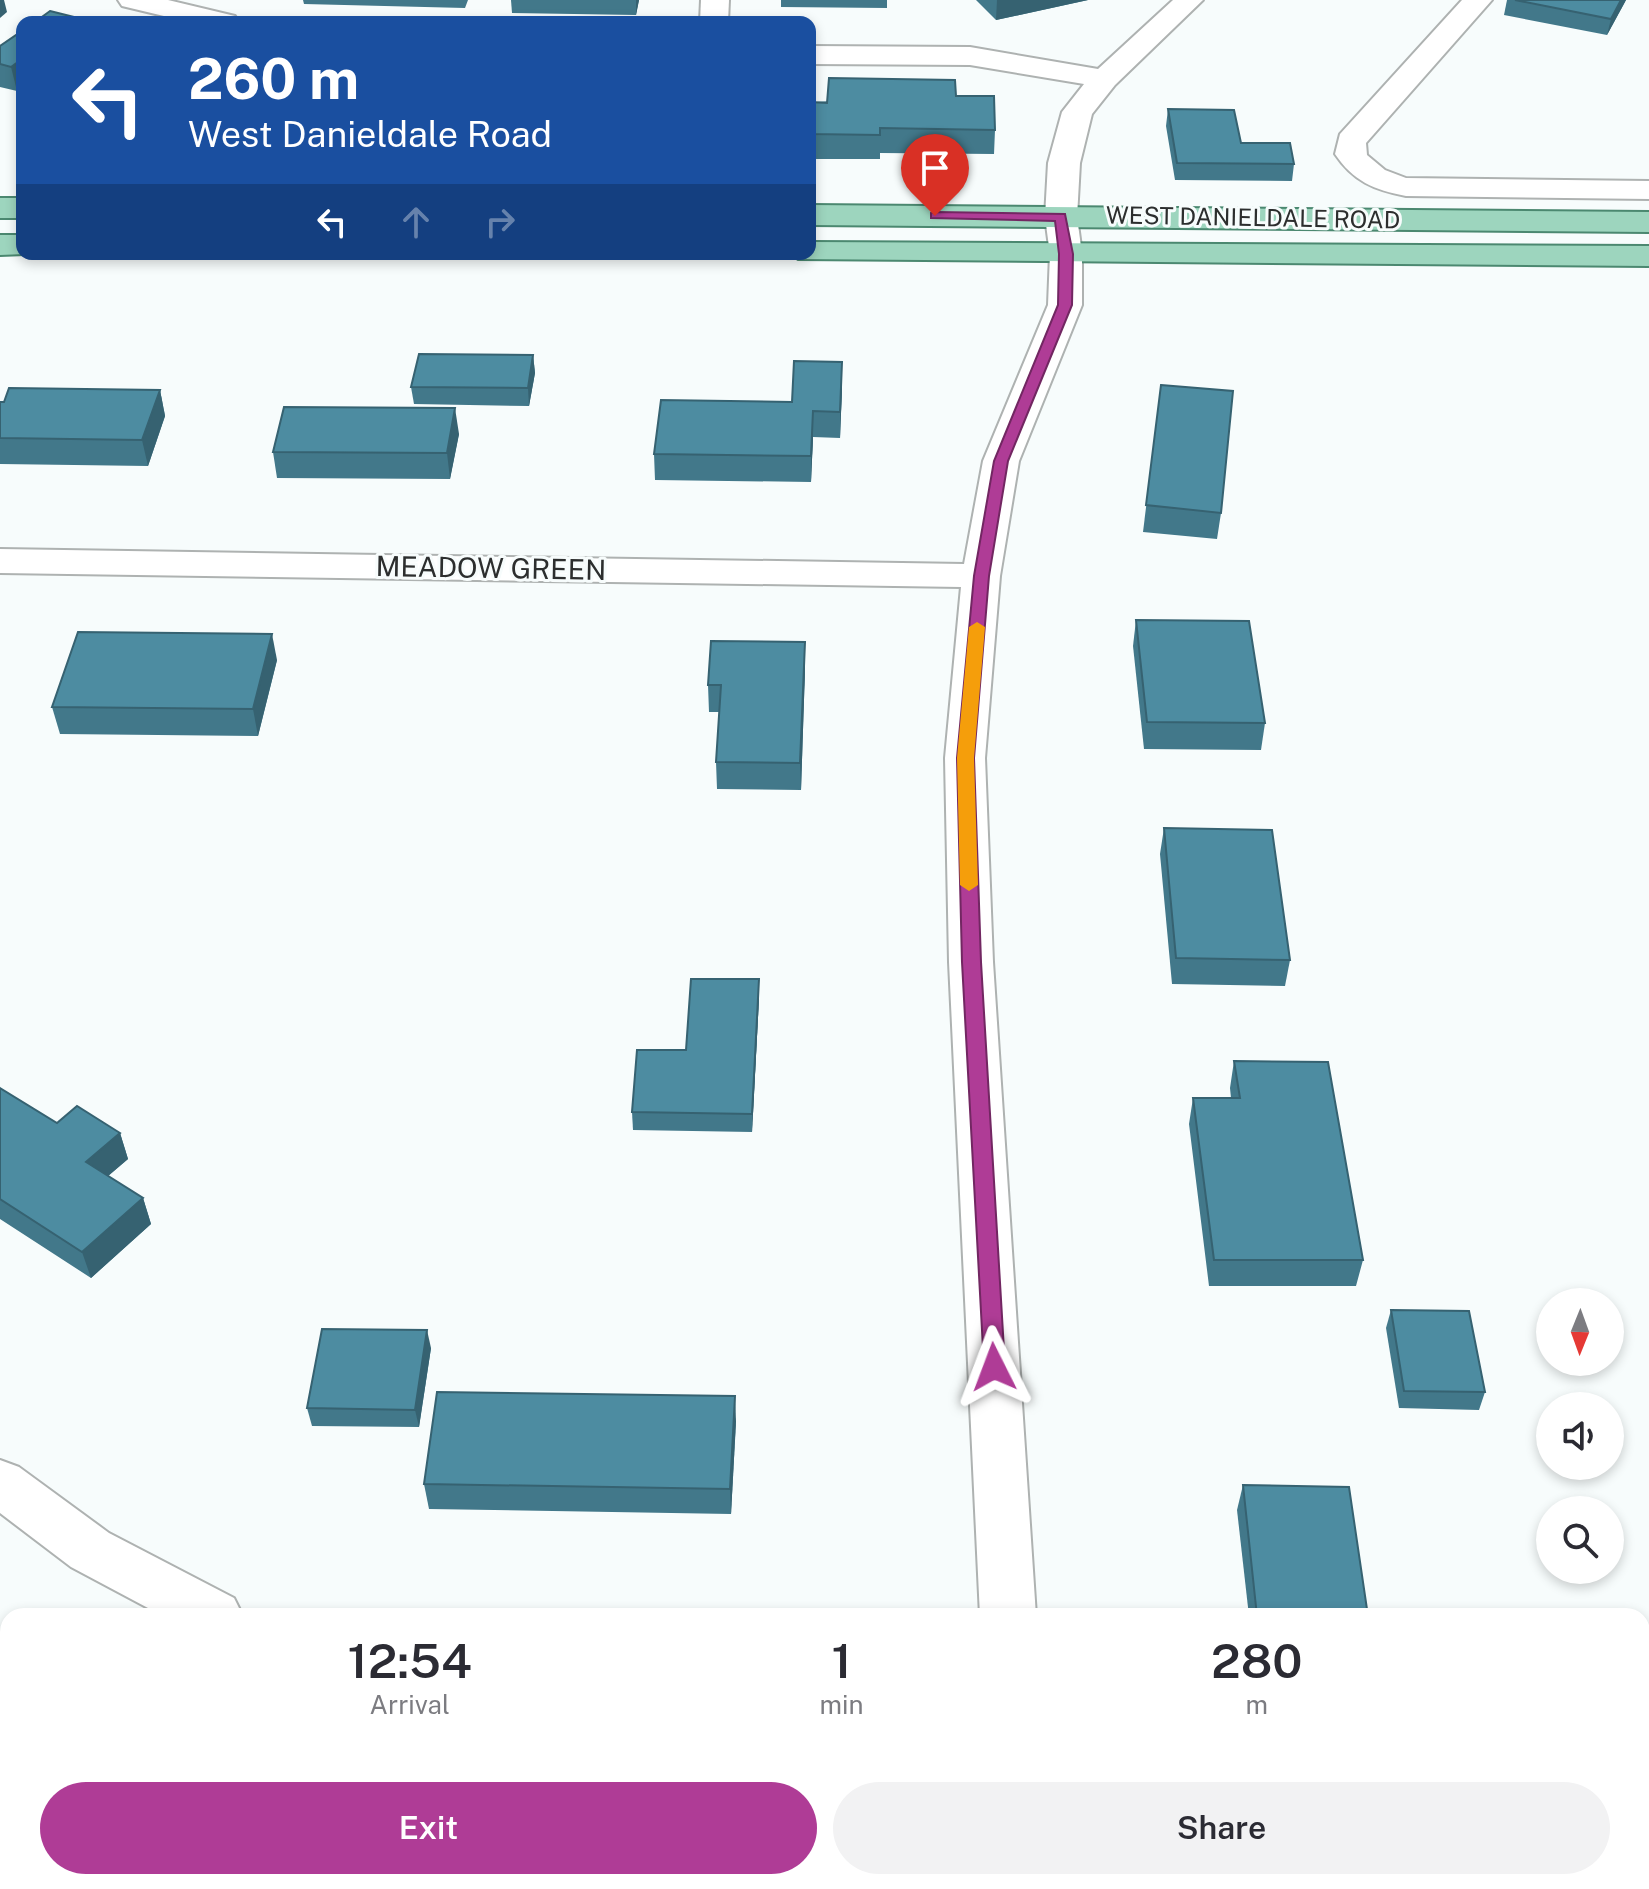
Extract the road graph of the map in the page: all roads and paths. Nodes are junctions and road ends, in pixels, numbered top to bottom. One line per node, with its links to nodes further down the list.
1 (132, 0): 4 (street)
2 (1189, 0): 6 (street)
3 (1478, 0): 7 (street)
4 (200, 16)
5 (816, 55): 6 (street)
6 (1105, 79): 10 (street)
7 (1649, 190)
8 (816, 215): 10 (main road, WEST DANIELDALE ROAD)
9 (1649, 222): 10 (main road, WEST DANIELDALE ROAD)
10 (1063, 236): 11 (main road, WEST DANIELDALE ROAD); 12 (main road, WEST DANIELDALE ROAD); 14 (street)
11 (816, 252)
12 (1649, 256)
13 (0, 561): 14 (street, MEADOW GREEN)
14 (981, 576): 17 (street)
15 (0, 1483): 16 (street)
16 (200, 1608)
17 (1008, 1608)

